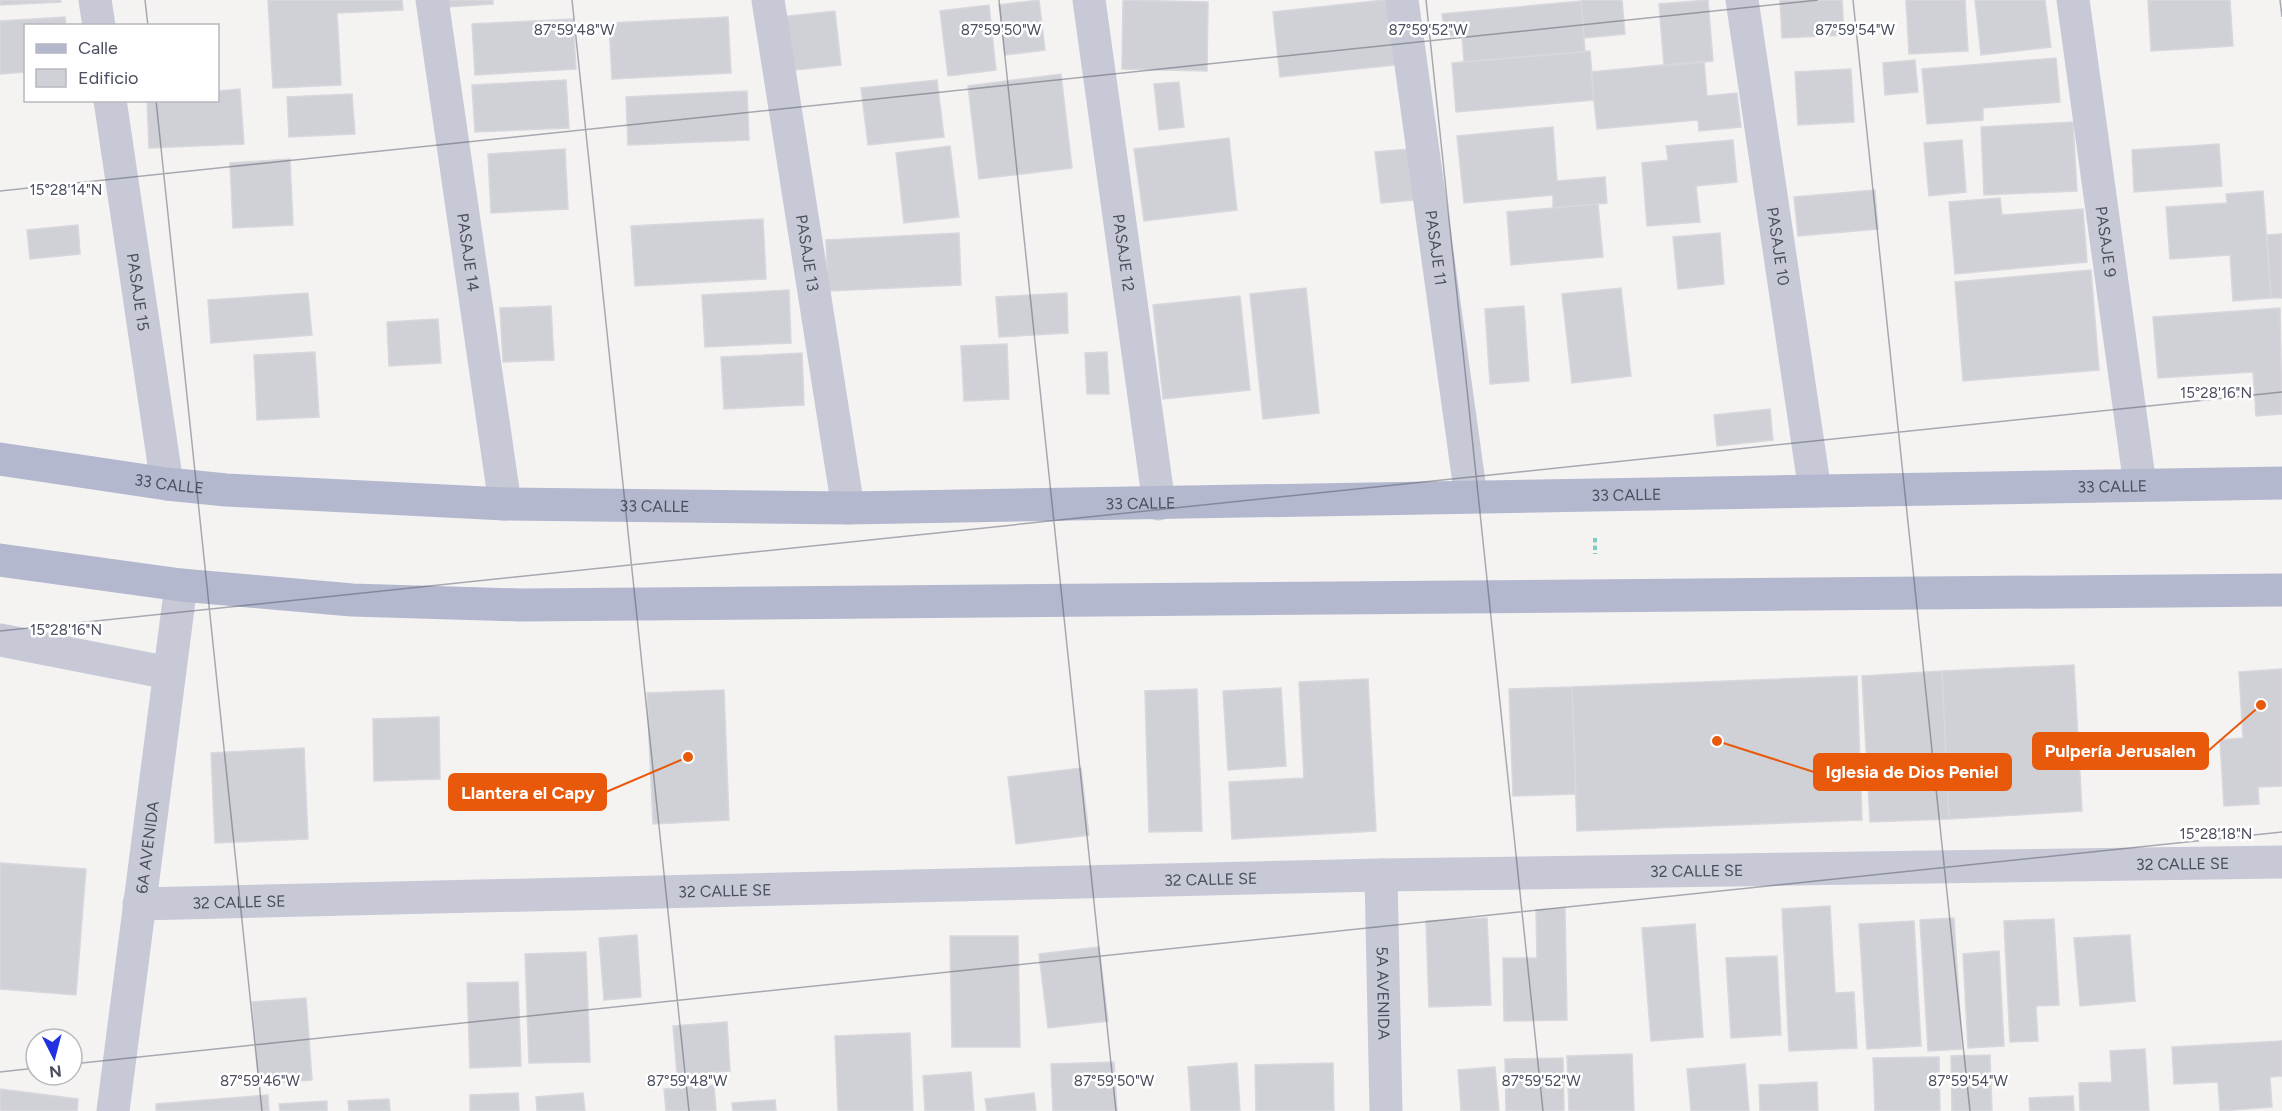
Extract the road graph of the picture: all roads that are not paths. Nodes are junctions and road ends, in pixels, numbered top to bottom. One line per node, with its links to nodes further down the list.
1 (95, 0): 8 (street)
2 (432, 0): 16 (street, PASAJE 14)
3 (768, 0): 18 (street, PASAJE 13)
4 (1089, 0): 17 (street, PASAJE 12)
5 (1402, 0): 15 (street, PASAJE 11)
6 (1742, 0): 14 (street, PASAJE 10)
7 (2073, 0): 13 (street, PASAJE 9)
8 (99, 24)
9 (110, 102): 12 (street, PASAJE 15)
10 (0, 459): 12 (main road, 33 CALLE)
11 (2282, 483): 13 (main road, 33 CALLE)
12 (167, 484): 16 (main road, 33 CALLE)
13 (2140, 485): 14 (main road, 33 CALLE)
14 (1815, 491): 15 (main road, 33 CALLE)
15 (1471, 497): 17 (main road, 33 CALLE)
16 (505, 504): 18 (main road, 33 CALLE)
17 (1160, 504): 18 (main road, 33 CALLE)
18 (848, 508)
19 (0, 560): 20 (main road)
20 (181, 585): 21 (main road); 23 (street, 6A AVENIDA)
21 (2282, 590)
22 (0, 640): 23 (street)
23 (170, 673): 26 (street, 6A AVENIDA)
24 (2282, 862): 25 (street, 32 CALLE SE)
25 (1382, 875): 26 (street, 32 CALLE SE); 28 (street, 5A AVENIDA)
26 (139, 904): 27 (street, 6A AVENIDA)
27 (113, 1111)
28 (1386, 1111)

